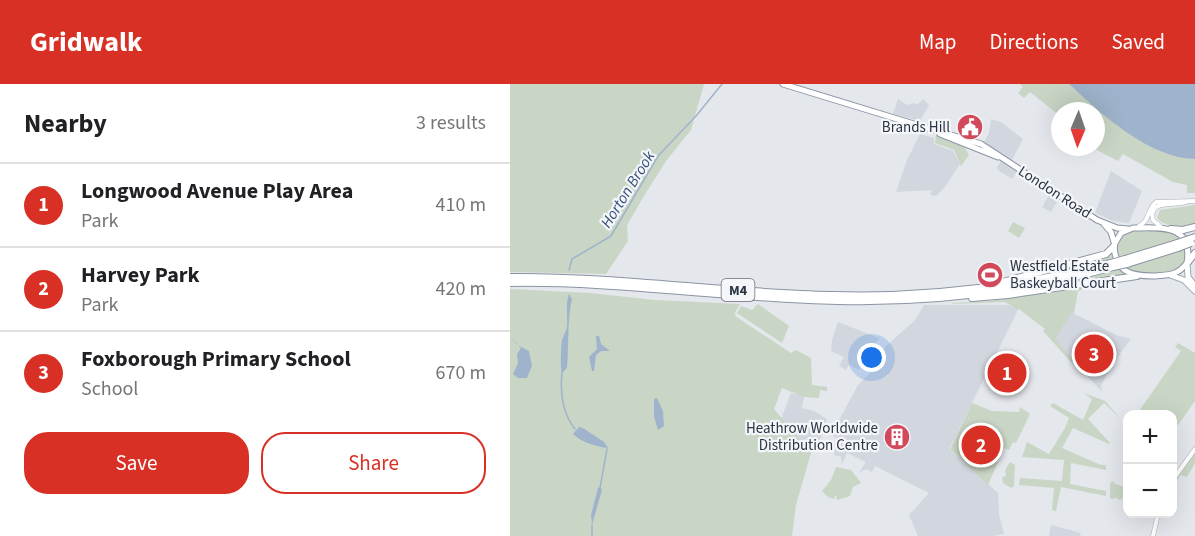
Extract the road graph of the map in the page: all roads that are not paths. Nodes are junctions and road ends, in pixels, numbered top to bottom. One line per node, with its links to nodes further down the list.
1 (783, 84): 2 (main road)
2 (914, 124): 3 (main road, London Road); 3 (main road, London Road)
3 (1008, 161): 6 (main road, London Road)
4 (1187, 201): 5 (main road); 8 (main road); 9 (main road)
5 (1195, 201)
6 (1103, 223): 9 (main road, London Road); 12 (main road, London Road)
7 (1195, 227): 10 (highway)
8 (1163, 228): 9 (main road); 10 (main road)
9 (1130, 229): 12 (main road)
10 (1171, 229): 14 (main road)
11 (1193, 240): 15 (highway, M4, bridge)
12 (1114, 245): 17 (main road); 21 (highway, M4)
13 (1195, 253): 14 (highway)
14 (1187, 262): 16 (main road); 20 (main road)
15 (1112, 265): 21 (highway, M4); 23 (highway, M4)
16 (1170, 275): 17 (main road); 22 (main road)
17 (1137, 276): 23 (highway, M4)
18 (510, 277): 21 (highway, M4)
19 (510, 283): 23 (highway, M4)
20 (1195, 286)
21 (965, 290)
22 (1195, 291)
23 (911, 300)
24 (1195, 449): 25 (main road)
25 (1177, 475)
26 (1157, 518): 27 (main road)
27 (1153, 536)

